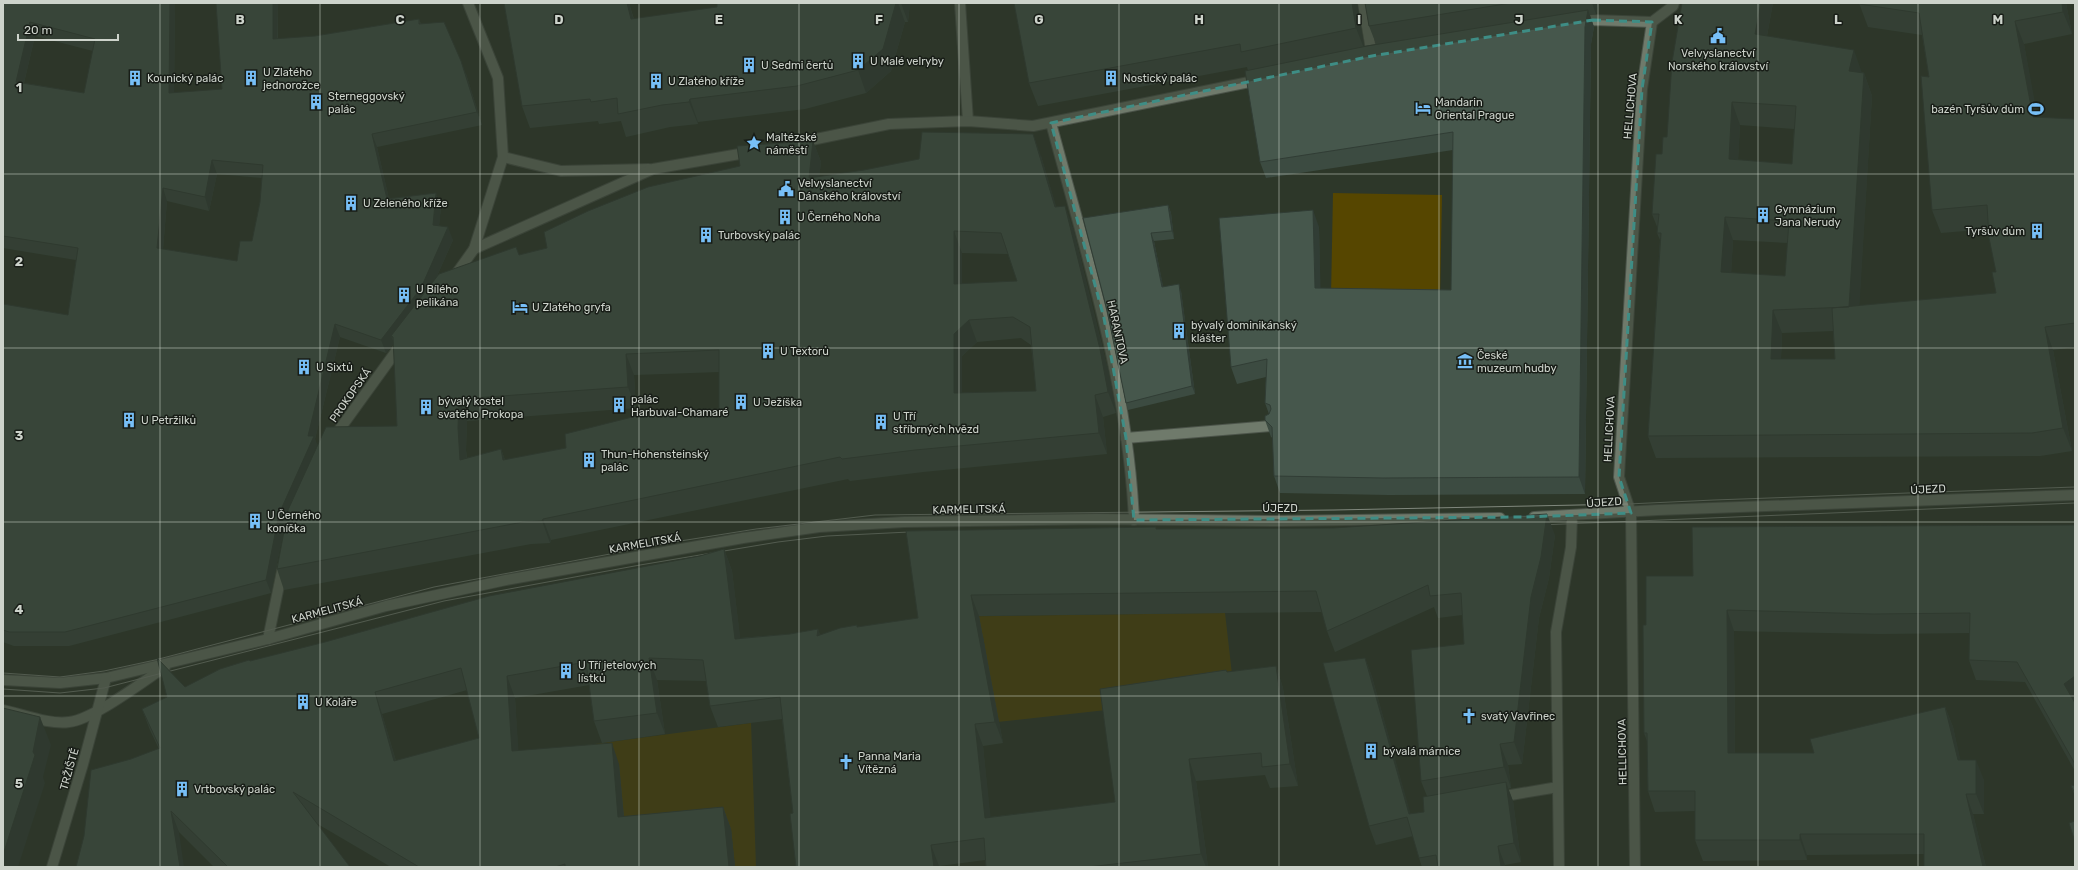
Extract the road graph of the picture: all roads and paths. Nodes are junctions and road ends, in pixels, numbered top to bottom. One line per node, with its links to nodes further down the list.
1 (468, 3): 13 (street)
2 (960, 3): 9 (street)
3 (1363, 3): 7 (street)
4 (1674, 3): 5 (street)
5 (1652, 22): 6 (street); 22 (street, HELLICHOVA)
6 (1569, 24)
7 (1372, 56)
8 (1272, 77): 10 (street)
9 (968, 121): 10 (street); 11 (street)
10 (1051, 123): 19 (street, HARANTOVA)
11 (784, 146)
12 (761, 150): 14 (street)
13 (503, 157): 14 (street); 15 (street)
14 (653, 169): 15 (street)
15 (474, 249): 16 (street)
16 (445, 288)
17 (408, 336): 20 (street, PROKOPSKÁ)
18 (1271, 426): 19 (street)
19 (1126, 438): 26 (street, HARANTOVA)
20 (327, 447)
21 (2075, 495): 22 (street, ÚJEZD)
22 (1631, 513): 23 (street, ÚJEZD); 38 (street, HELLICHOVA)
23 (1572, 516): 25 (street, ÚJEZD); 34 (street)
24 (1508, 517): 26 (street, ÚJEZD)
25 (1524, 517)
26 (1134, 520): 28 (street, KARMELITSKÁ)
27 (285, 558): 28 (street)
28 (268, 639): 29 (street, KARMELITSKÁ)
29 (171, 663): 30 (street, KARMELITSKÁ); 33 (street, KARMELITSKÁ)
30 (106, 678): 31 (street, KARMELITSKÁ); 33 (street, TRŽIŠTĚ)
31 (3, 680)
32 (3, 710): 33 (street, KARMELITSKÁ)
33 (98, 710): 36 (street, TRŽIŠTĚ)
34 (1558, 787): 35 (street); 37 (street)
35 (1486, 800)
36 (52, 867)
37 (1559, 867)
38 (1635, 867)

